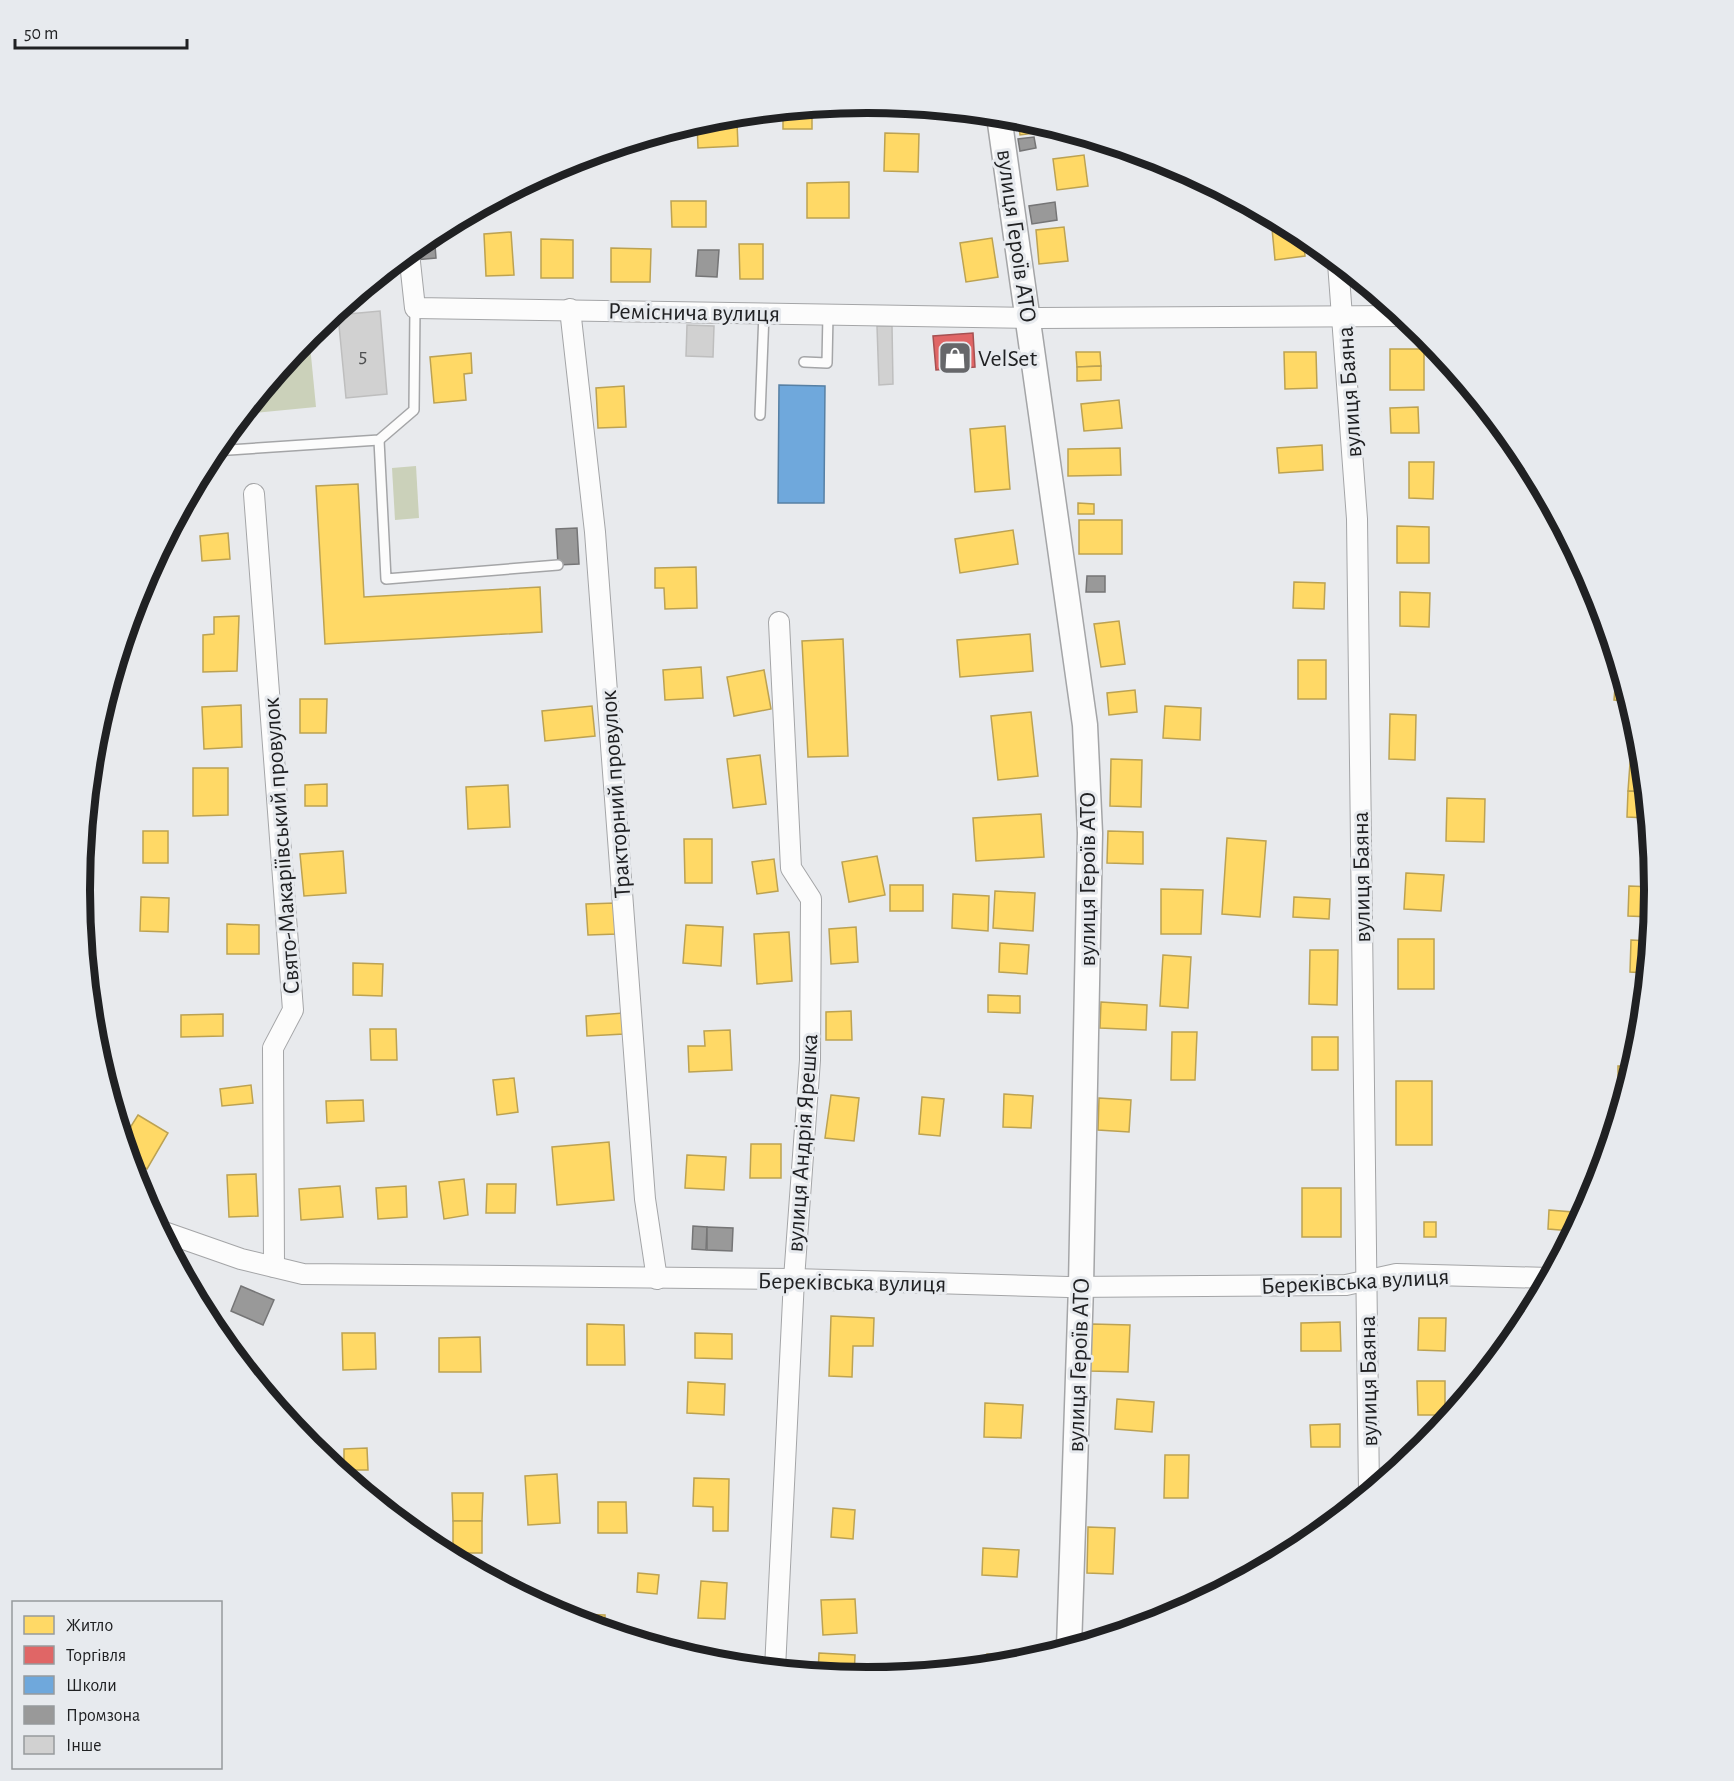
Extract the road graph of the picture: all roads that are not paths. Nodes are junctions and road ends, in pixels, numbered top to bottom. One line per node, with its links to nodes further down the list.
1 (1000, 125): 10 (street, вулиця Героїв АТО)
2 (410, 262): 4 (street)
3 (1339, 273): 8 (street, вулиця Баяна)
4 (415, 308): 5 (street, Реміснича вулиця); 13 (lane)
5 (570, 309): 6 (street, Реміснича вулиця); 23 (street, Тракторний провулок)
6 (764, 313): 7 (street, Реміснича вулиця); 12 (lane)
7 (828, 314): 10 (street, Реміснича вулиця); 11 (lane)
8 (1344, 316): 9 (street, Реміснича вулиця); 10 (street, Реміснича вулиця); 22 (street, вулиця Баяна)
9 (1390, 316)
10 (1029, 318): 24 (street, вулиця Героїв АТО)
11 (804, 362)
12 (760, 415)
13 (379, 440): 14 (lane); 16 (lane)
14 (227, 450)
15 (254, 494): 19 (street, Свято-Макаріївський провулок)
16 (558, 565)
17 (779, 622): 21 (street, вулиця Андрія Ярешка)
18 (171, 1235): 19 (street, Береківська вулиця)
19 (273, 1267): 23 (street, Береківська вулиця)
20 (1541, 1278): 22 (street, Береківська вулиця)
21 (794, 1279): 23 (street, Береківська вулиця); 24 (street, Береківська вулиця); 27 (street, вулиця Андрія Ярешка)
22 (1367, 1279): 24 (street, Береківська вулиця); 25 (street, вулиця Баяна)
23 (657, 1280)
24 (1081, 1286): 26 (street, вулиця Героїв АТО)
25 (1369, 1483)
26 (1069, 1641)
27 (775, 1662)

